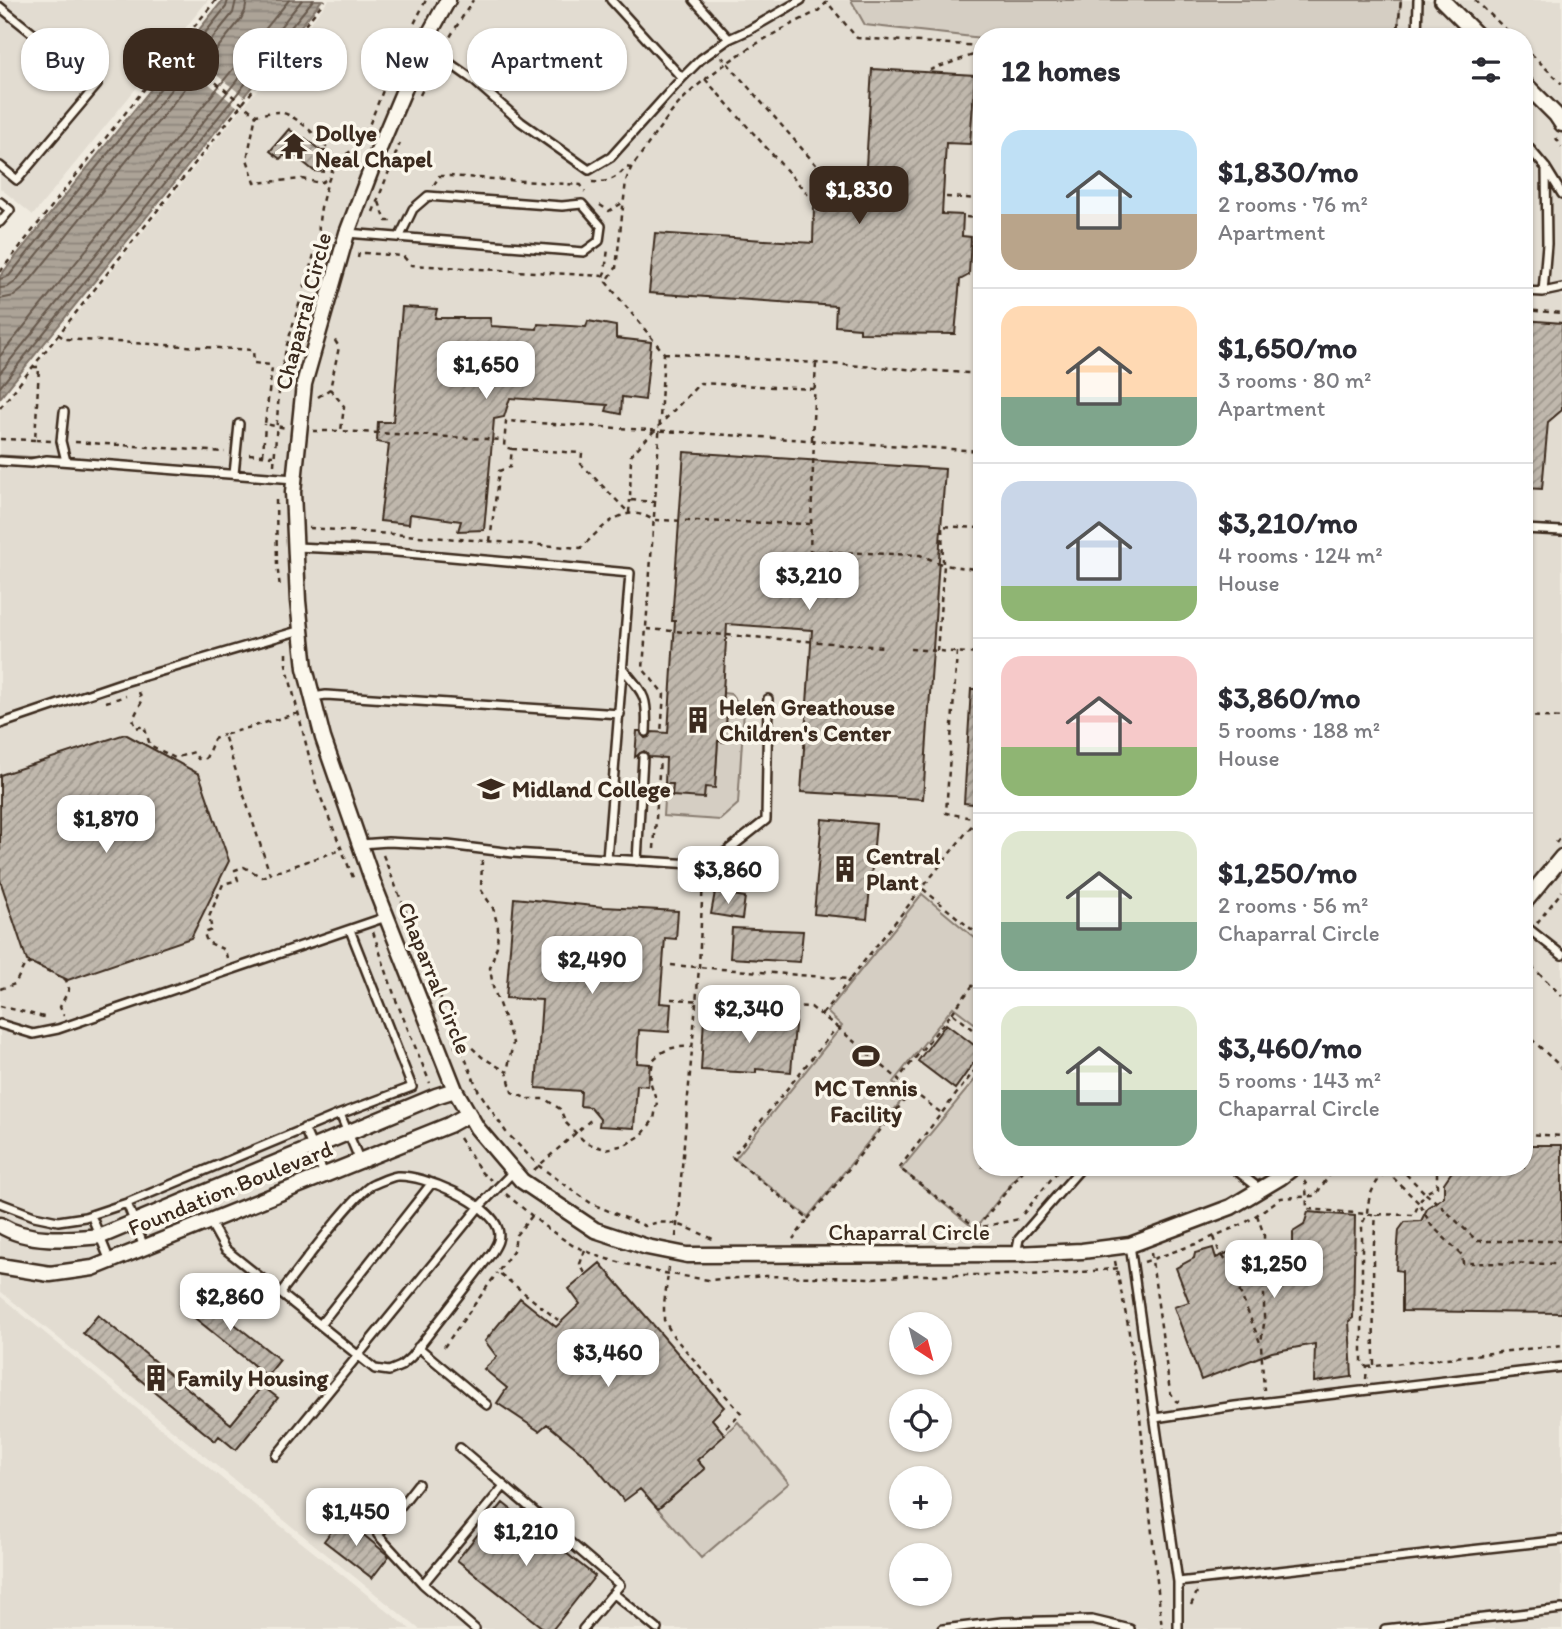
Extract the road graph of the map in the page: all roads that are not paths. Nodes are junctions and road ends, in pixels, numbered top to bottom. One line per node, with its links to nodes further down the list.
1 (448, 0): 8 (street, Chaparral Circle)
2 (611, 0): 13 (lane)
3 (694, 0): 11 (lane)
4 (801, 0): 11 (lane)
5 (1418, 0): 9 (lane)
6 (1442, 0): 10 (street)
7 (0, 7): 18 (lane)
8 (432, 28)
9 (1417, 28)
10 (1470, 28)
11 (729, 39): 13 (lane)
12 (453, 66): 13 (lane)
13 (682, 78)
14 (404, 91): 23 (street, Chaparral Circle)
15 (1533, 92): 16 (street)
16 (1562, 124)
17 (1533, 153): 19 (lane)
18 (0, 166)
19 (1546, 168): 20 (lane); 27 (lane)
20 (1562, 194)
21 (0, 202): 22 (lane)
22 (0, 222)
23 (347, 233): 24 (lane); 33 (street, Chaparral Circle)
24 (400, 236): 24 (lane)
25 (1562, 288): 27 (lane)
26 (1533, 291): 27 (lane)
27 (1543, 292)
28 (64, 412): 31 (lane)
29 (239, 424): 32 (lane)
30 (0, 461): 31 (lane)
31 (66, 461): 32 (lane)
32 (234, 474): 33 (lane)
33 (295, 479): 36 (street, Chaparral Circle)
34 (1533, 529): 35 (lane)
35 (1562, 531)
36 (303, 547): 37 (street, Chaparral Circle); 38 (lane)
37 (294, 633): 39 (street, Chaparral Circle); 42 (lane)
38 (624, 669): 41 (lane); 43 (lane)
39 (312, 697): 41 (lane); 45 (street, Chaparral Circle)
40 (768, 699): 48 (lane)
41 (620, 714): 47 (lane)
42 (0, 724)
43 (646, 732)
44 (643, 757): 48 (lane)
45 (361, 844): 47 (lane); 50 (street, Chaparral Circle)
46 (1562, 857): 49 (street)
47 (607, 859): 48 (lane)
48 (638, 861)
49 (1533, 891)
50 (386, 917): 51 (lane); 55 (street, Chaparral Circle)
51 (351, 930): 54 (lane); 56 (lane)
52 (1533, 932): 53 (lane)
53 (1562, 955)
54 (0, 1024)
55 (455, 1090): 57 (street, Chaparral Circle); 59 (street, Foundation Boulevard)
56 (340, 1114): 58 (lane); 59 (lane)
57 (469, 1114): 61 (street, Foundation Boulevard); 66 (street, Chaparral Circle)
58 (304, 1128): 60 (lane); 70 (lane)
59 (348, 1132): 60 (street, Foundation Boulevard); 61 (lane)
60 (313, 1147): 62 (lane); 74 (street, Foundation Boulevard)
61 (360, 1161): 62 (street, Foundation Boulevard)
62 (324, 1175): 73 (street, Foundation Boulevard)
63 (1074, 1176): 79 (lane)
64 (1243, 1176): 68 (lane)
65 (1280, 1176): 68 (street, Chaparral Circle)
66 (517, 1177): 71 (lane); 79 (street, Chaparral Circle)
67 (430, 1184): 71 (lane); 82 (lane); 83 (lane)
68 (1260, 1190): 77 (street, Chaparral Circle)
69 (0, 1203): 72 (lane)
70 (127, 1203): 72 (lane); 74 (lane)
71 (480, 1206): 84 (lane); 85 (lane)
72 (91, 1215): 76 (lane)
73 (210, 1221): 78 (street, Foundation Boulevard); 82 (lane)
74 (134, 1222): 76 (street, Foundation Boulevard); 78 (lane)
75 (0, 1225): 76 (street, Foundation Boulevard)
76 (100, 1236): 80 (lane)
77 (1130, 1245): 79 (street, Chaparral Circle); 88 (lane)
78 (144, 1247): 80 (street, Foundation Boulevard)
79 (1017, 1254)
80 (110, 1261): 81 (street, Foundation Boulevard)
81 (0, 1266)
82 (281, 1292): 83 (lane)
83 (320, 1325): 85 (lane)
84 (418, 1347): 85 (lane); 87 (lane)
85 (356, 1356): 90 (lane)
86 (1562, 1367): 88 (lane)
87 (487, 1405)
88 (1155, 1418): 94 (lane)
89 (460, 1448): 92 (lane)
90 (276, 1456)
91 (418, 1484): 95 (lane)
92 (504, 1486): 95 (lane); 96 (lane)
93 (1562, 1540): 94 (lane)
94 (1178, 1582): 103 (lane)
95 (423, 1584): 98 (lane)
96 (613, 1593): 99 (lane); 100 (lane)
97 (1562, 1609): 104 (lane)
98 (475, 1629)
99 (583, 1629)
100 (657, 1629)
101 (943, 1629): 102 (lane)
102 (1130, 1629)
103 (1178, 1629)
104 (1385, 1629)

